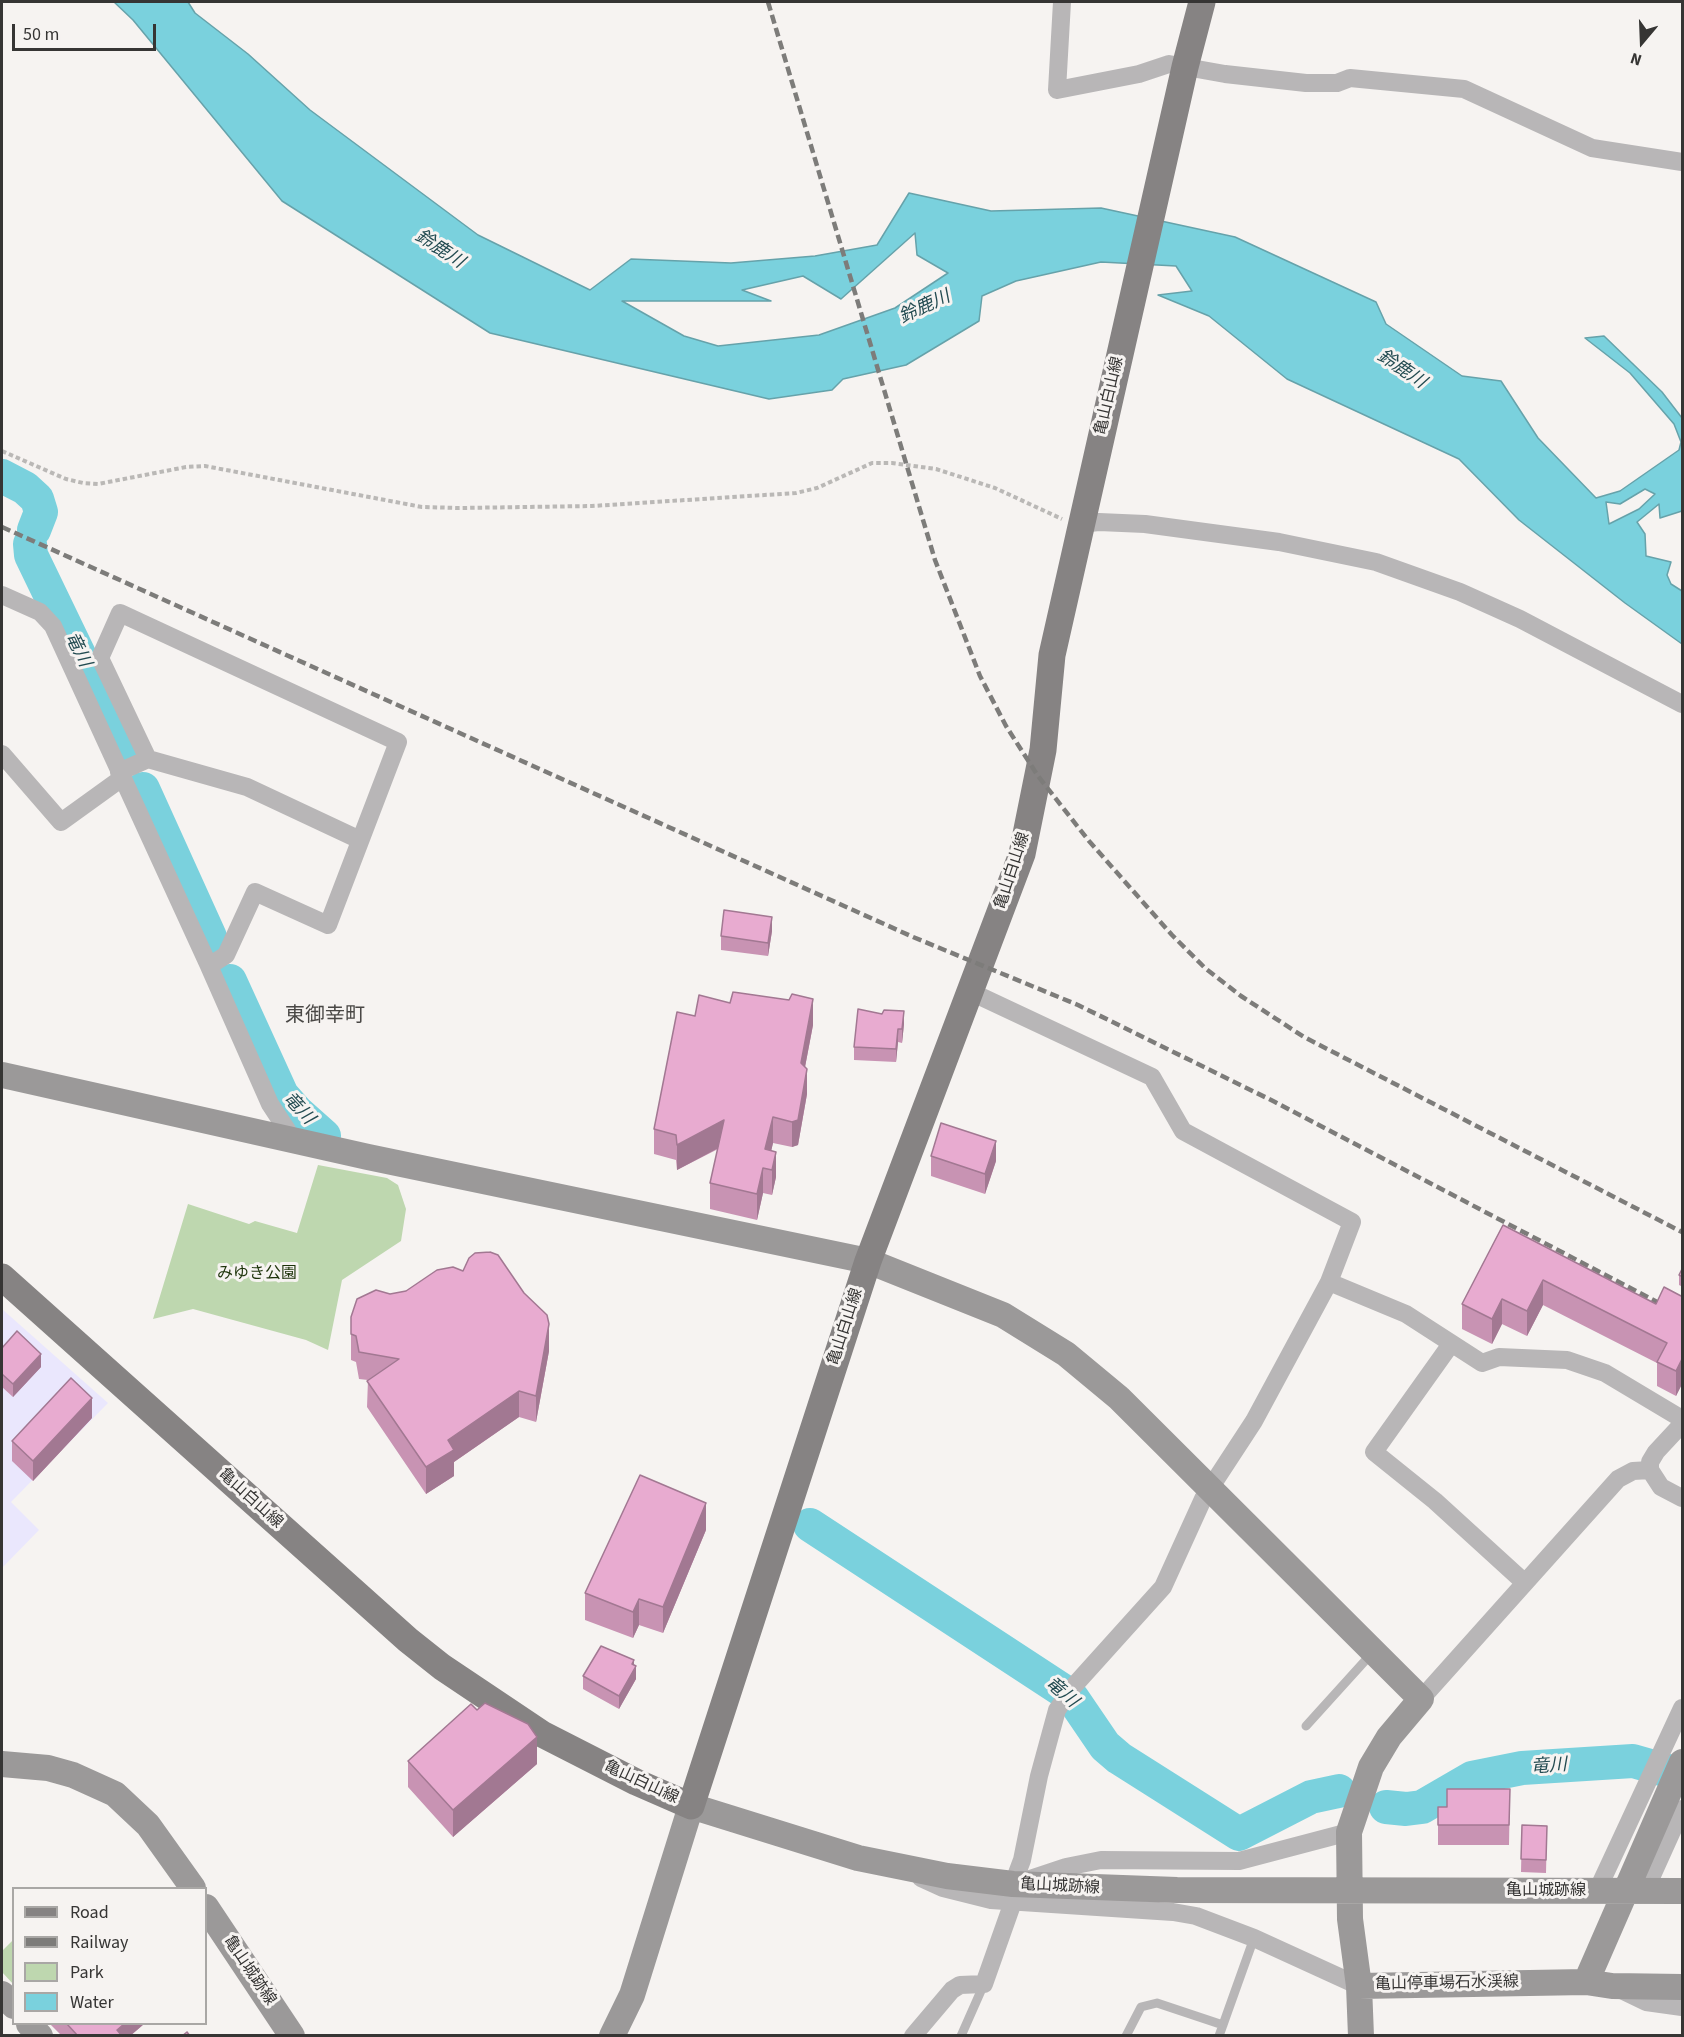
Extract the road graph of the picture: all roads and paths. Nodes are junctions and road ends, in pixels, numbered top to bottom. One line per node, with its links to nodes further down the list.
1 (1062, 2): 3 (street)
2 (1202, 2): 3 (main road, 亀山白山線)
3 (1184, 74): 4 (street); 6 (main road, 亀山白山線)
4 (1683, 162)
5 (2, 451): 6 (path)
6 (1082, 517): 8 (street); 14 (main road, 亀山白山線)
7 (2, 594): 11 (street)
8 (1683, 704)
9 (2, 754): 11 (street)
10 (148, 759): 11 (street); 12 (street); 12 (street)
11 (121, 775): 13 (street)
12 (360, 840): 13 (street)
13 (209, 966): 16 (street)
14 (971, 992): 17 (main road, 亀山白山線); 19 (street)
15 (2, 1075): 16 (main road)
16 (289, 1139): 17 (main road)
17 (868, 1261): 24 (main road); 33 (main road, 亀山白山線)
18 (2, 1277): 33 (main road, 亀山白山線)
19 (1329, 1282): 20 (street); 24 (street)
20 (1451, 1344): 21 (street); 26 (street)
21 (1683, 1419)
22 (1683, 1424): 23 (street)
23 (1650, 1470): 25 (street); 26 (street)
24 (1211, 1489): 27 (main road); 40 (street)
25 (1683, 1498)
26 (1525, 1583): 28 (street)
27 (1373, 1652): 28 (main road); 30 (lane)
28 (1421, 1699): 35 (main road)
29 (1683, 1708): 31 (street)
30 (1306, 1725)
31 (1671, 1760): 38 (street); 43 (main road)
32 (2, 1764): 36 (main road)
33 (691, 1806): 40 (main road, 亀山城跡線); 51 (main road)
34 (1683, 1809): 37 (street)
35 (1349, 1832): 40 (street); 45 (main road)
36 (192, 1887)
37 (1645, 1891): 38 (main road, 亀山城跡線); 39 (main road, 亀山城跡線)
38 (1597, 1892): 40 (main road, 亀山城跡線)
39 (1683, 1892)
40 (1013, 1893): 42 (street); 44 (street)
41 (207, 1908): 50 (main road, 亀山城跡線)
42 (1254, 1938): 45 (street); 49 (lane)
43 (1586, 1982): 45 (main road, 亀山停車場石水渓線); 46 (main road, 亀山停車場石水渓線)
44 (984, 1984): 52 (street); 53 (lane)
45 (1359, 1986): 56 (main road, 亀山停車場石水渓線)
46 (1612, 1986): 47 (main road, 亀山停車場石水渓線); 48 (street)
47 (1683, 1987)
48 (1683, 2007)
49 (1223, 2025): 54 (lane); 55 (lane)
50 (292, 2036)
51 (612, 2036)
52 (913, 2036)
53 (961, 2036)
54 (1126, 2036)
55 (1219, 2036)
56 (1361, 2036)

